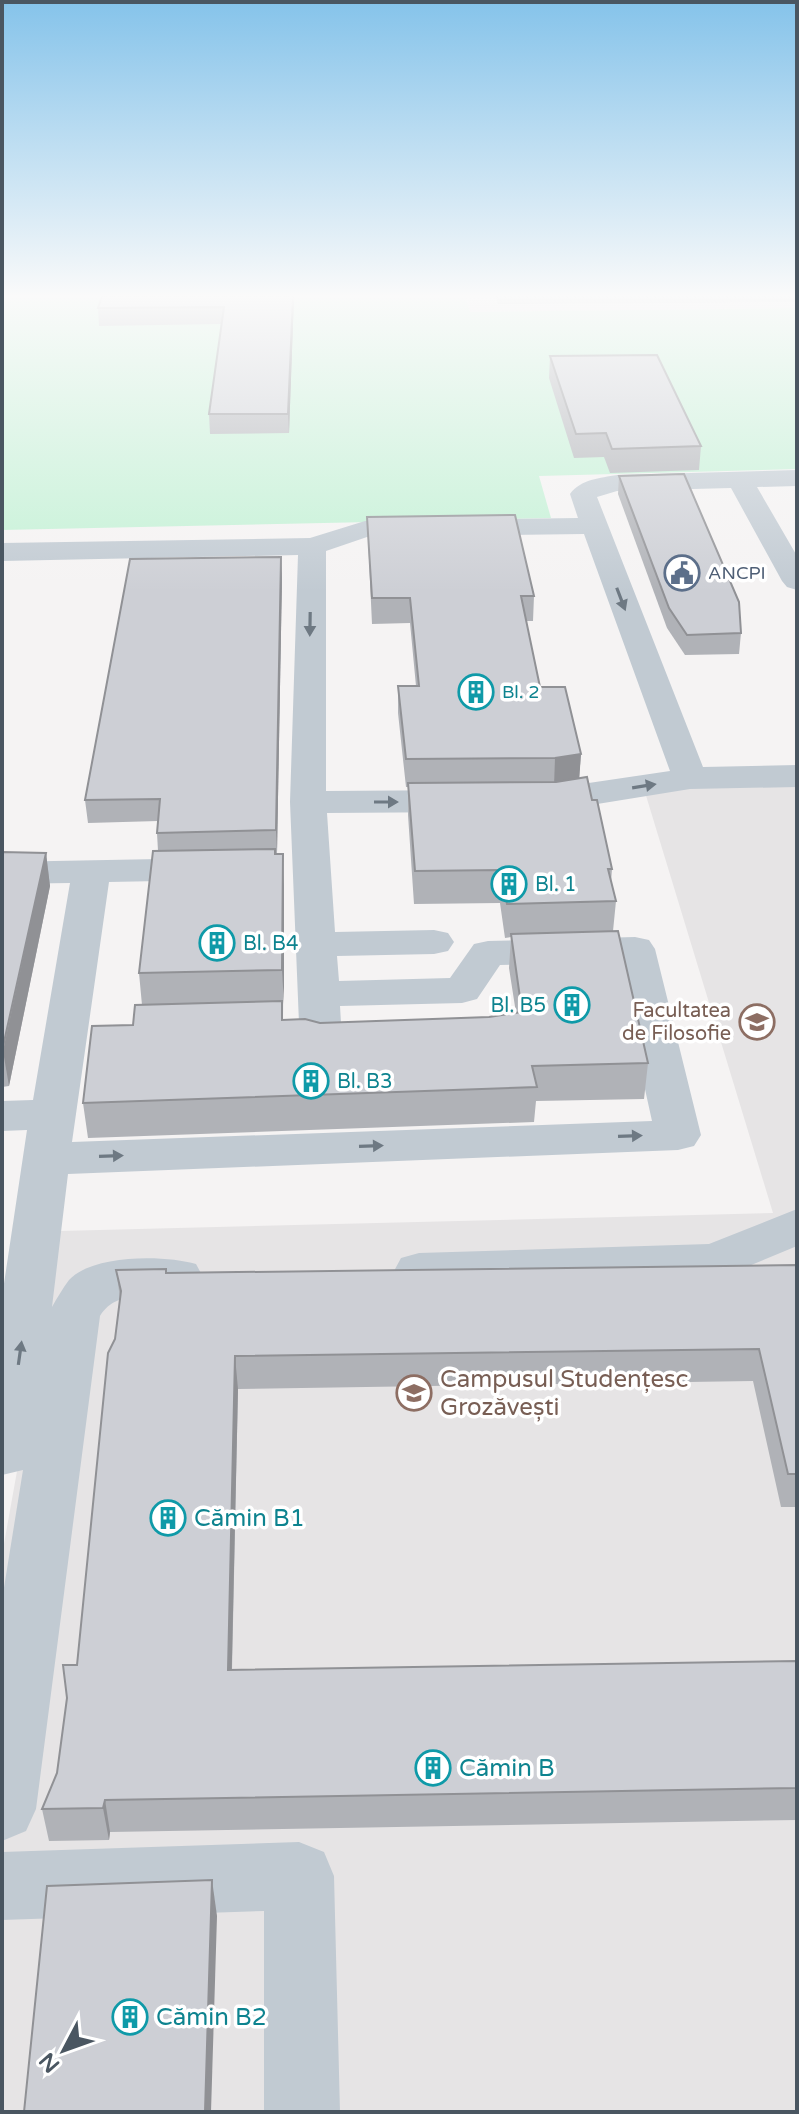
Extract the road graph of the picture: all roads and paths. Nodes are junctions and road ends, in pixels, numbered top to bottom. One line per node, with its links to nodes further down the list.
1 (797, 478): 2 (lane)
2 (740, 480): 3 (lane); 6 (lane)
3 (593, 526): 4 (lane); 8 (lane, one-way to 8)
4 (312, 546): 5 (lane); 9 (lane, one-way to 9)
5 (2, 552)
6 (797, 581)
7 (797, 776): 8 (lane)
8 (690, 778): 9 (lane, one-way to 8)
9 (308, 802): 10 (lane)
10 (280, 867): 11 (lane); 14 (lane)
11 (91, 871): 12 (lane); 17 (lane)
12 (2, 873)
13 (434, 942): 14 (lane)
14 (315, 944): 15 (lane)
15 (330, 1018): 16 (lane); 19 (lane, one-way to 15)
16 (275, 1020)
17 (54, 1114): 18 (lane); 19 (lane)
18 (2, 1116)
19 (46, 1159): 23 (lane, one-way to 19)
20 (797, 1226): 21 (lane)
21 (381, 1272)
22 (222, 1276): 24 (lane)
23 (2, 1453)
24 (2, 1809)
25 (2, 1886): 26 (lane)
26 (302, 2112)

